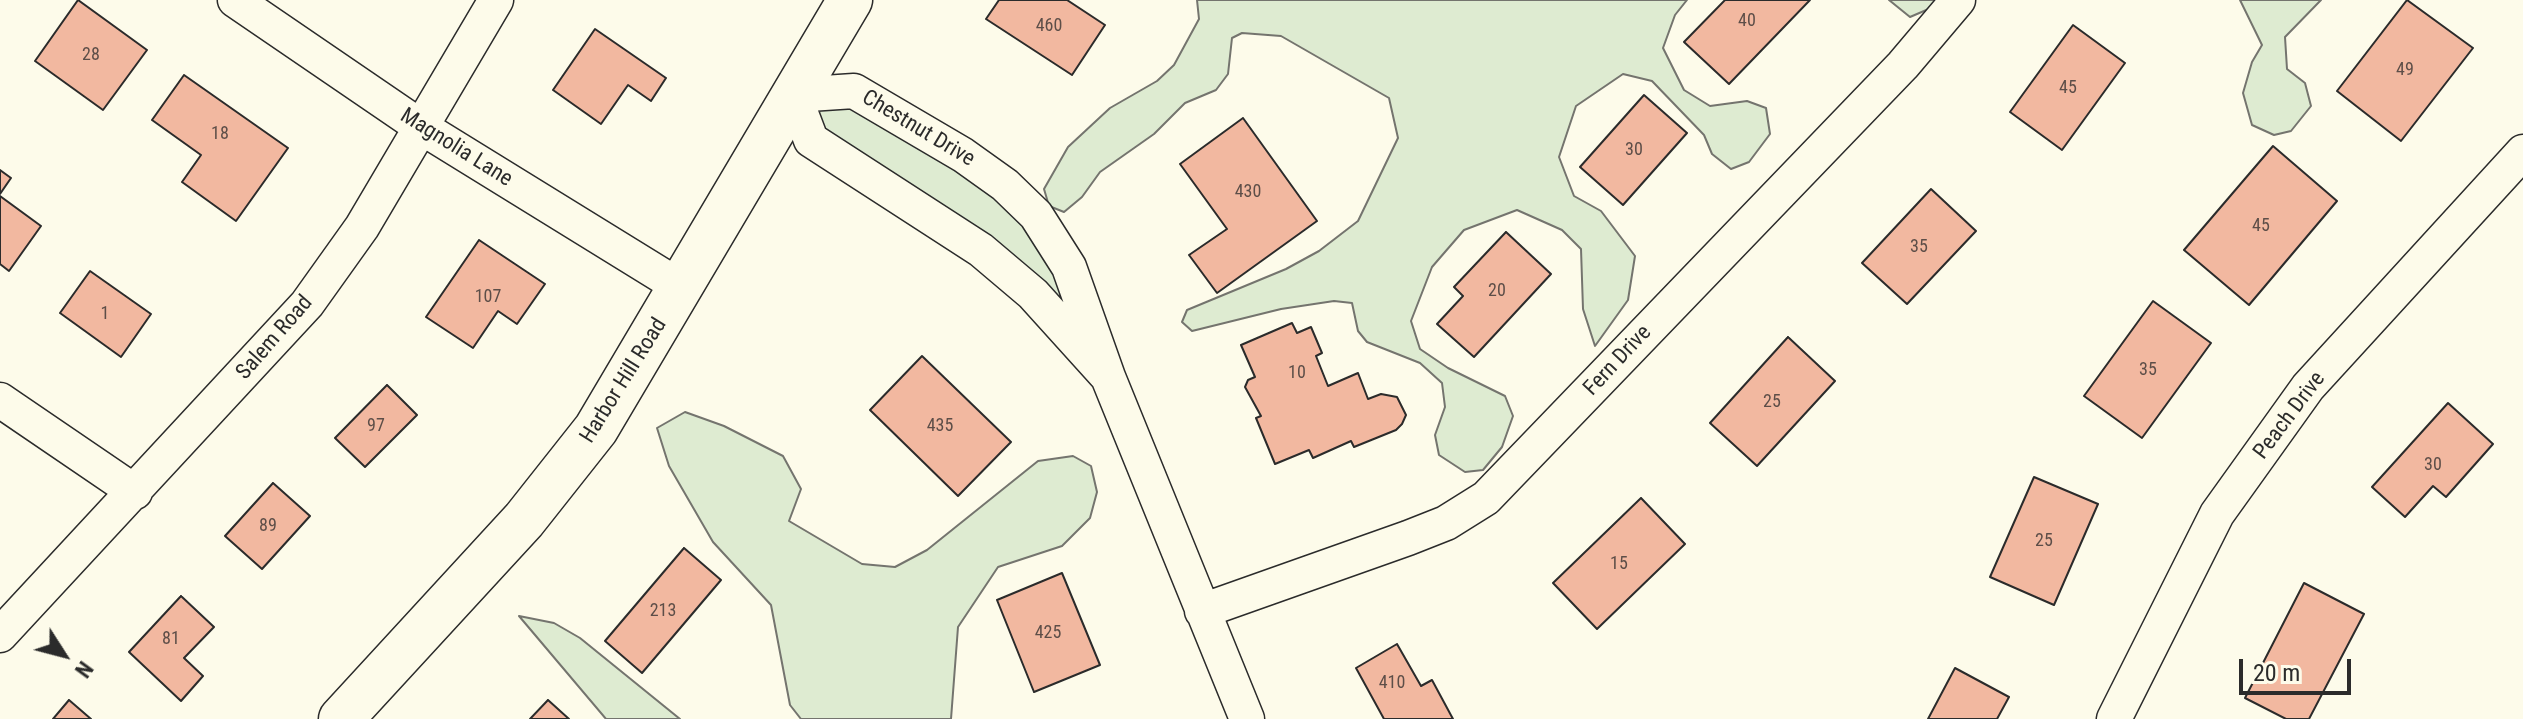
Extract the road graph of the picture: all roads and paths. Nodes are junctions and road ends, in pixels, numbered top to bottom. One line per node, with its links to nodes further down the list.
1 (235, 0): 6 (street, Magnolia Lane)
2 (496, 0): 6 (street, Salem Road)
3 (850, 0): 5 (street, Harbor Hill Road)
4 (1958, 0): 12 (street, Fern Drive)
5 (794, 95): 8 (street, Harbor Hill Road); 9 (street, Chestnut Drive); 9 (street, Chestnut Drive)
6 (421, 127): 8 (street, Magnolia Lane); 11 (street, Salem Road)
7 (2523, 152): 16 (street, Peach Drive)
8 (682, 288): 14 (street, Harbor Hill Road)
9 (1108, 377): 12 (street, Chestnut Drive)
10 (0, 400): 11 (street)
11 (135, 492): 13 (street, Salem Road)
12 (1202, 611): 15 (street, Chestnut Drive)
13 (0, 635)
14 (341, 719)
15 (1247, 719)
16 (2114, 719)

